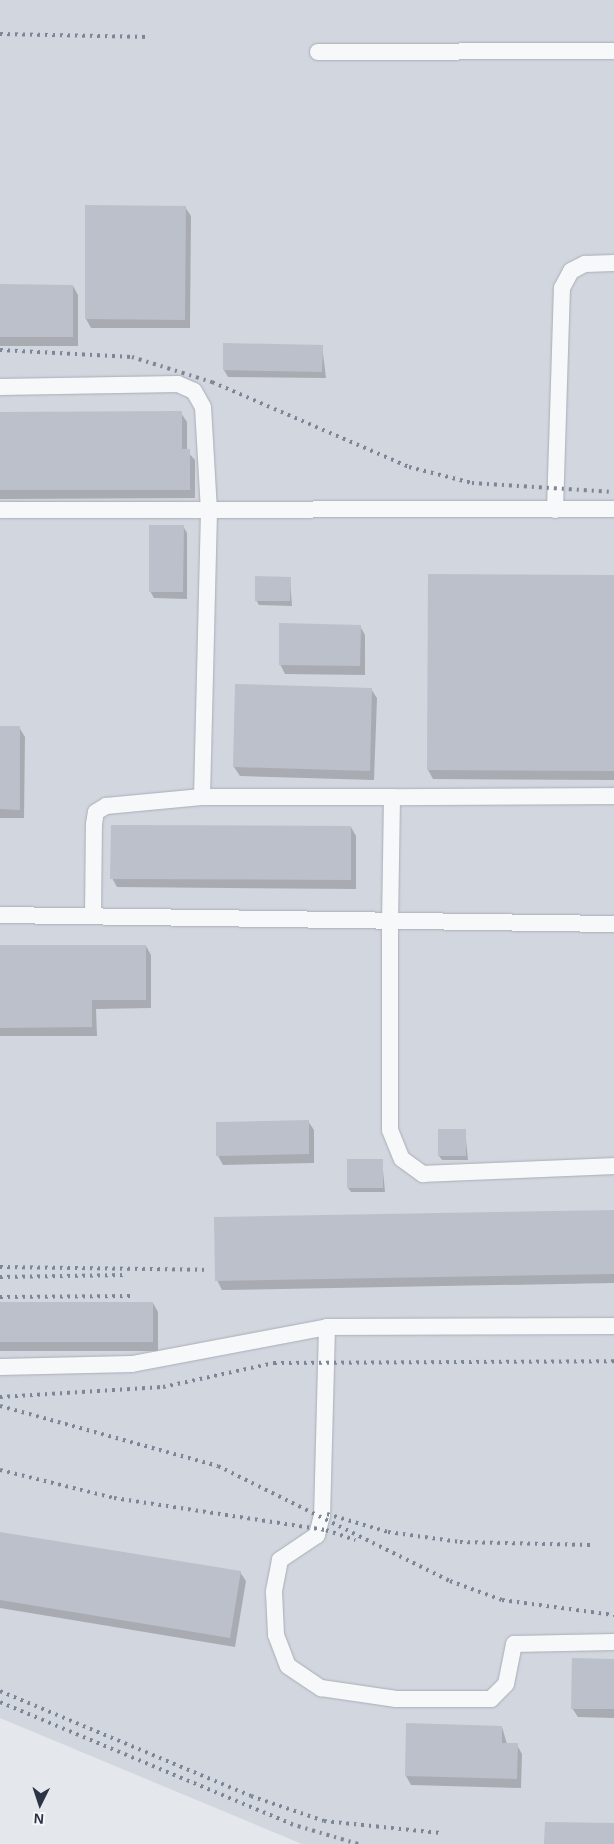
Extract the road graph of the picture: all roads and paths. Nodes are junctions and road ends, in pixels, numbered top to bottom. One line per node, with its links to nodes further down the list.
1 (614, 51): 2 (lane)
2 (318, 52)
3 (614, 263): 7 (lane)
4 (0, 387): 8 (lane)
5 (614, 509): 7 (lane)
6 (0, 510): 8 (lane)
7 (555, 510): 8 (lane)
8 (209, 511): 10 (lane)
9 (614, 796): 11 (lane)
10 (202, 797): 11 (lane); 13 (lane)
11 (392, 797): 14 (lane)
12 (0, 915): 13 (lane)
13 (93, 915): 14 (lane)
14 (390, 919): 15 (lane); 16 (lane)
15 (614, 924)
16 (614, 1166)
17 (614, 1326): 18 (lane)
18 (328, 1327): 19 (lane); 20 (lane)
19 (0, 1367)
20 (614, 1642)

